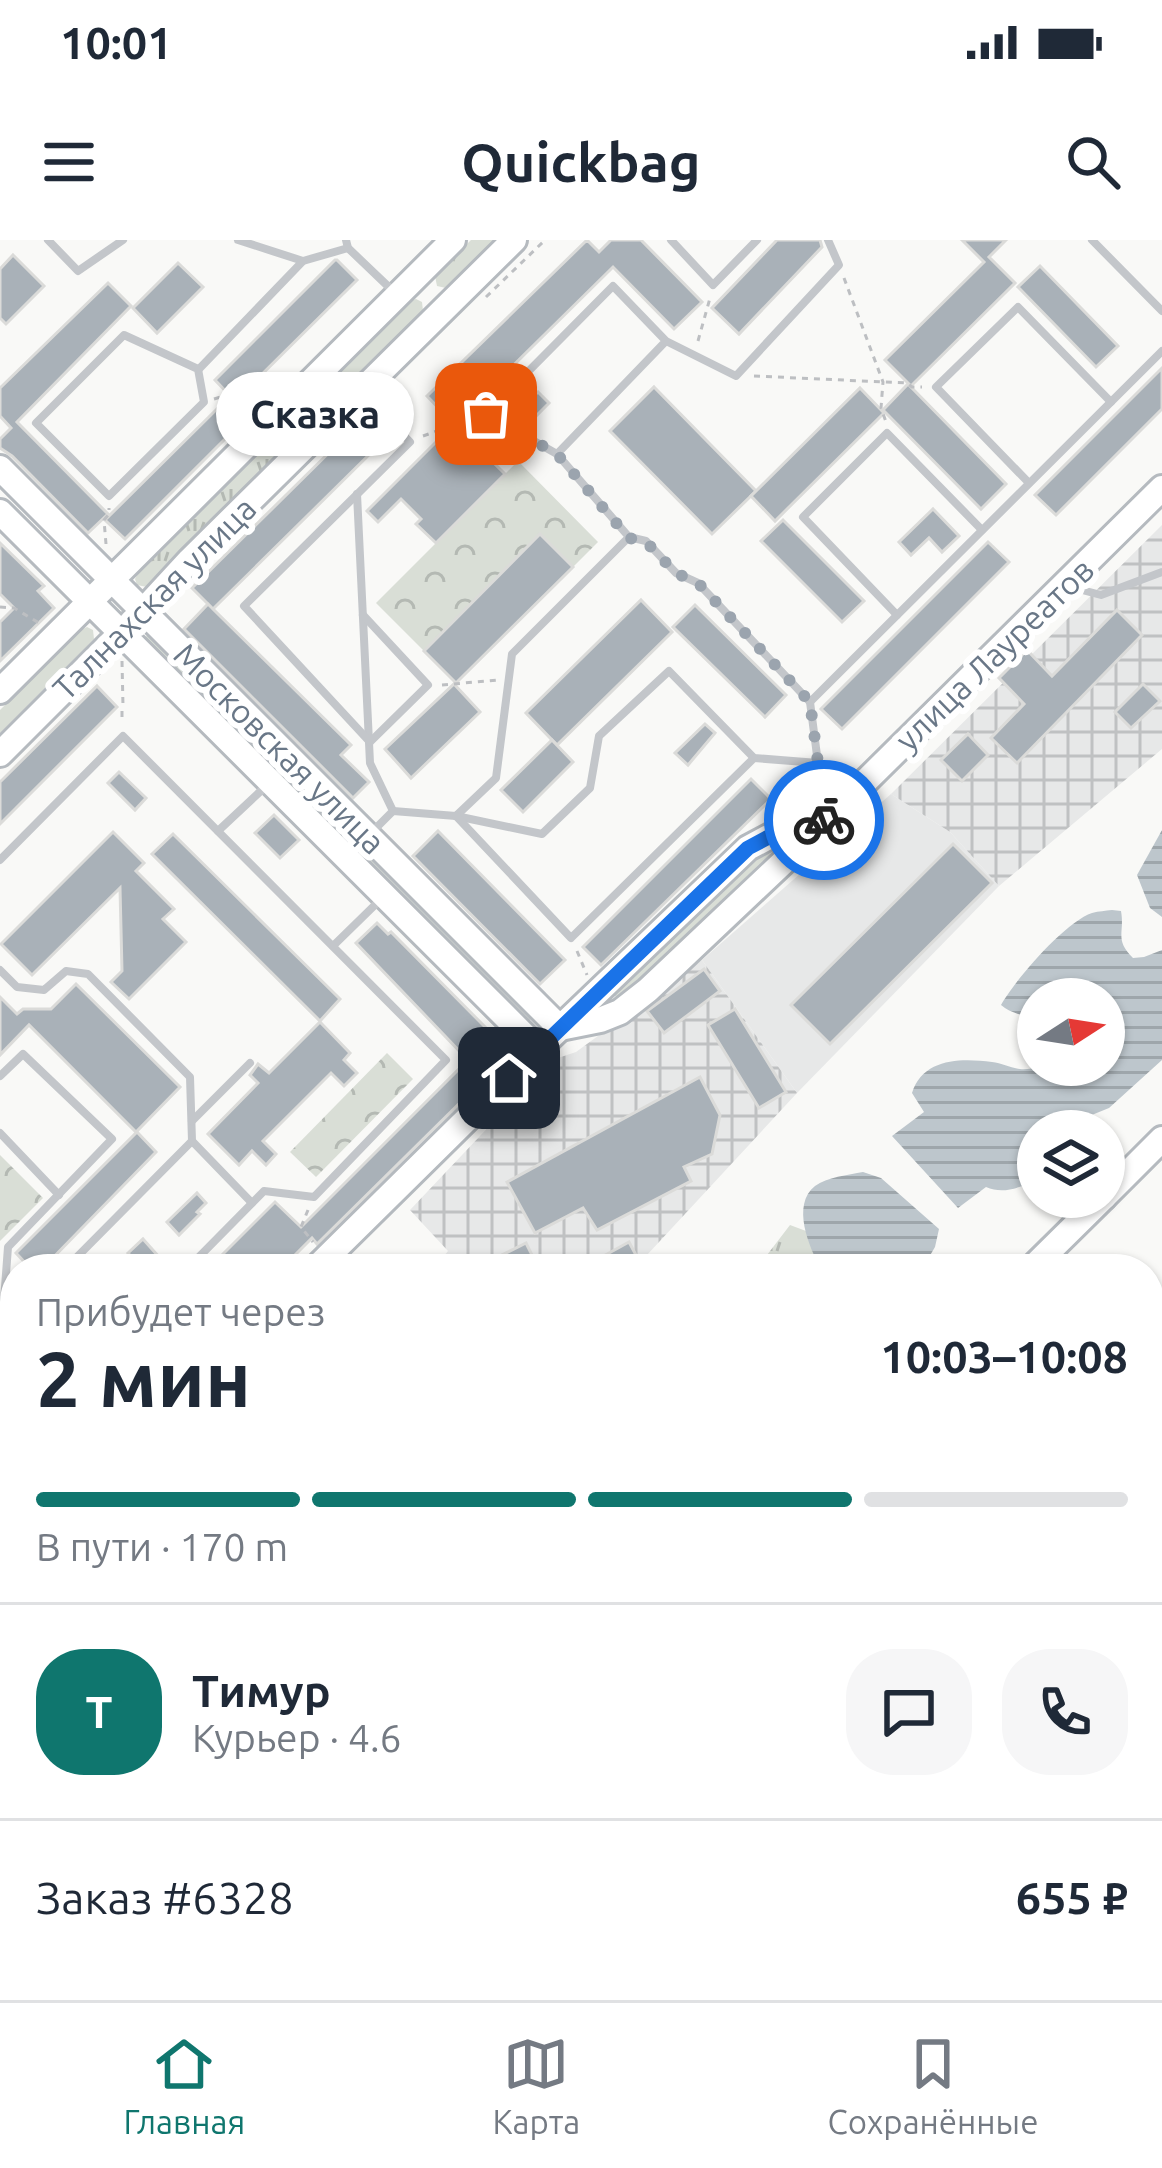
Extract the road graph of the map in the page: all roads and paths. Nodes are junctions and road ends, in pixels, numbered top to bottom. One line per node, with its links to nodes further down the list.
1 (48, 240): 2 (lane)
2 (123, 240)
3 (238, 240): 11 (lane)
4 (453, 240): 14 (street, Талнахская улица)
5 (514, 240): 23 (street, Талнахская улица)
6 (671, 240): 13 (lane)
7 (757, 240): 13 (lane)
8 (828, 240): 12 (lane)
9 (1092, 240): 15 (lane)
10 (347, 244): 11 (lane); 14 (lane)
11 (303, 261): 19 (lane)
12 (839, 265): 20 (lane); 21 (path)
13 (713, 285): 18 (path)
14 (398, 295): 39 (street, Талнахская улица)
15 (1162, 311)
16 (666, 341): 18 (lane); 27 (lane); 30 (lane)
17 (1162, 351): 25 (lane)
18 (694, 355): 20 (lane)
19 (198, 369): 35 (lane); 35 (lane)
20 (736, 376): 21 (path)
21 (883, 382): 22 (path); 28 (path)
22 (936, 387): 25 (lane); 32 (lane)
23 (361, 391): 29 (lane); 44 (street, Талнахская улица)
24 (227, 395): 26 (path)
25 (1111, 402): 32 (lane)
26 (256, 410)
27 (486, 414): 29 (path); 30 (lane)
28 (887, 433): 37 (lane); 46 (lane)
29 (410, 442): 34 (lane)
30 (557, 454): 38 (lane)
31 (0, 468): 39 (street, Московская улица)
32 (1029, 484): 37 (lane)
33 (1162, 488): 41 (street, улица Лауреатов)
34 (357, 494): 45 (lane); 54 (lane)
35 (109, 496): 39 (path)
36 (0, 512): 42 (street, Московская улица)
37 (982, 530): 46 (lane)
38 (629, 538): 49 (lane); 52 (lane)
39 (110, 569): 42 (street, Талнахская улица); 44 (street, Московская улица)
40 (1162, 572): 41 (lane)
41 (1066, 586): 59 (street, улица Лауреатов)
42 (90, 602): 48 (street, Московская улица); 51 (street, Талнахская улица)
43 (0, 607): 47 (path)
44 (143, 611): 48 (street, Талнахская улица); 64 (street, Московская улица)
45 (363, 615): 50 (lane); 54 (lane)
46 (897, 615): 52 (lane)
47 (40, 624)
48 (122, 643): 53 (path); 55 (street, Талнахская улица); 58 (street, Московская улица)
49 (509, 679): 50 (path); 61 (lane)
50 (428, 685): 54 (lane)
51 (0, 691)
52 (810, 702): 57 (lane)
53 (122, 712)
54 (370, 742): 60 (lane)
55 (0, 754)
56 (754, 758): 57 (lane); 61 (lane); 67 (lane)
57 (818, 763): 59 (lane)
58 (271, 782): 63 (lane); 66 (street, Московская улица)
59 (848, 798): 62 (street, улица Лауреатов)
60 (393, 811): 61 (lane); 64 (lane)
61 (456, 816): 67 (lane)
62 (826, 819): 71 (street, улица Лауреатов); 71 (street, улица Лауреатов)
63 (218, 831): 65 (lane); 68 (lane)
64 (368, 836): 71 (street, Московская улица)
65 (0, 860)
66 (385, 896): 68 (lane); 73 (street, Московская улица)
67 (572, 938): 70 (path)
68 (333, 946): 74 (lane)
69 (0, 970): 77 (lane)
70 (591, 986)
71 (560, 1028): 73 (street, улица Лауреатов)
72 (508, 1039): 74 (path)
73 (538, 1049): 90 (street, улица Лауреатов)
74 (446, 1060): 83 (lane)
75 (250, 1063): 77 (lane)
76 (0, 1076): 82 (lane)
77 (191, 1122): 80 (lane)
78 (0, 1133): 82 (lane)
79 (1162, 1139): 81 (street)
80 (192, 1141): 84 (lane); 87 (lane)
81 (1125, 1176)
82 (59, 1195): 86 (lane)
83 (314, 1197): 84 (lane); 89 (path)
84 (252, 1203): 88 (lane)
85 (1083, 1218): 91 (street)
86 (7, 1254)
87 (80, 1254)
88 (203, 1254)
89 (315, 1254)
90 (331, 1254)
91 (1046, 1254)

